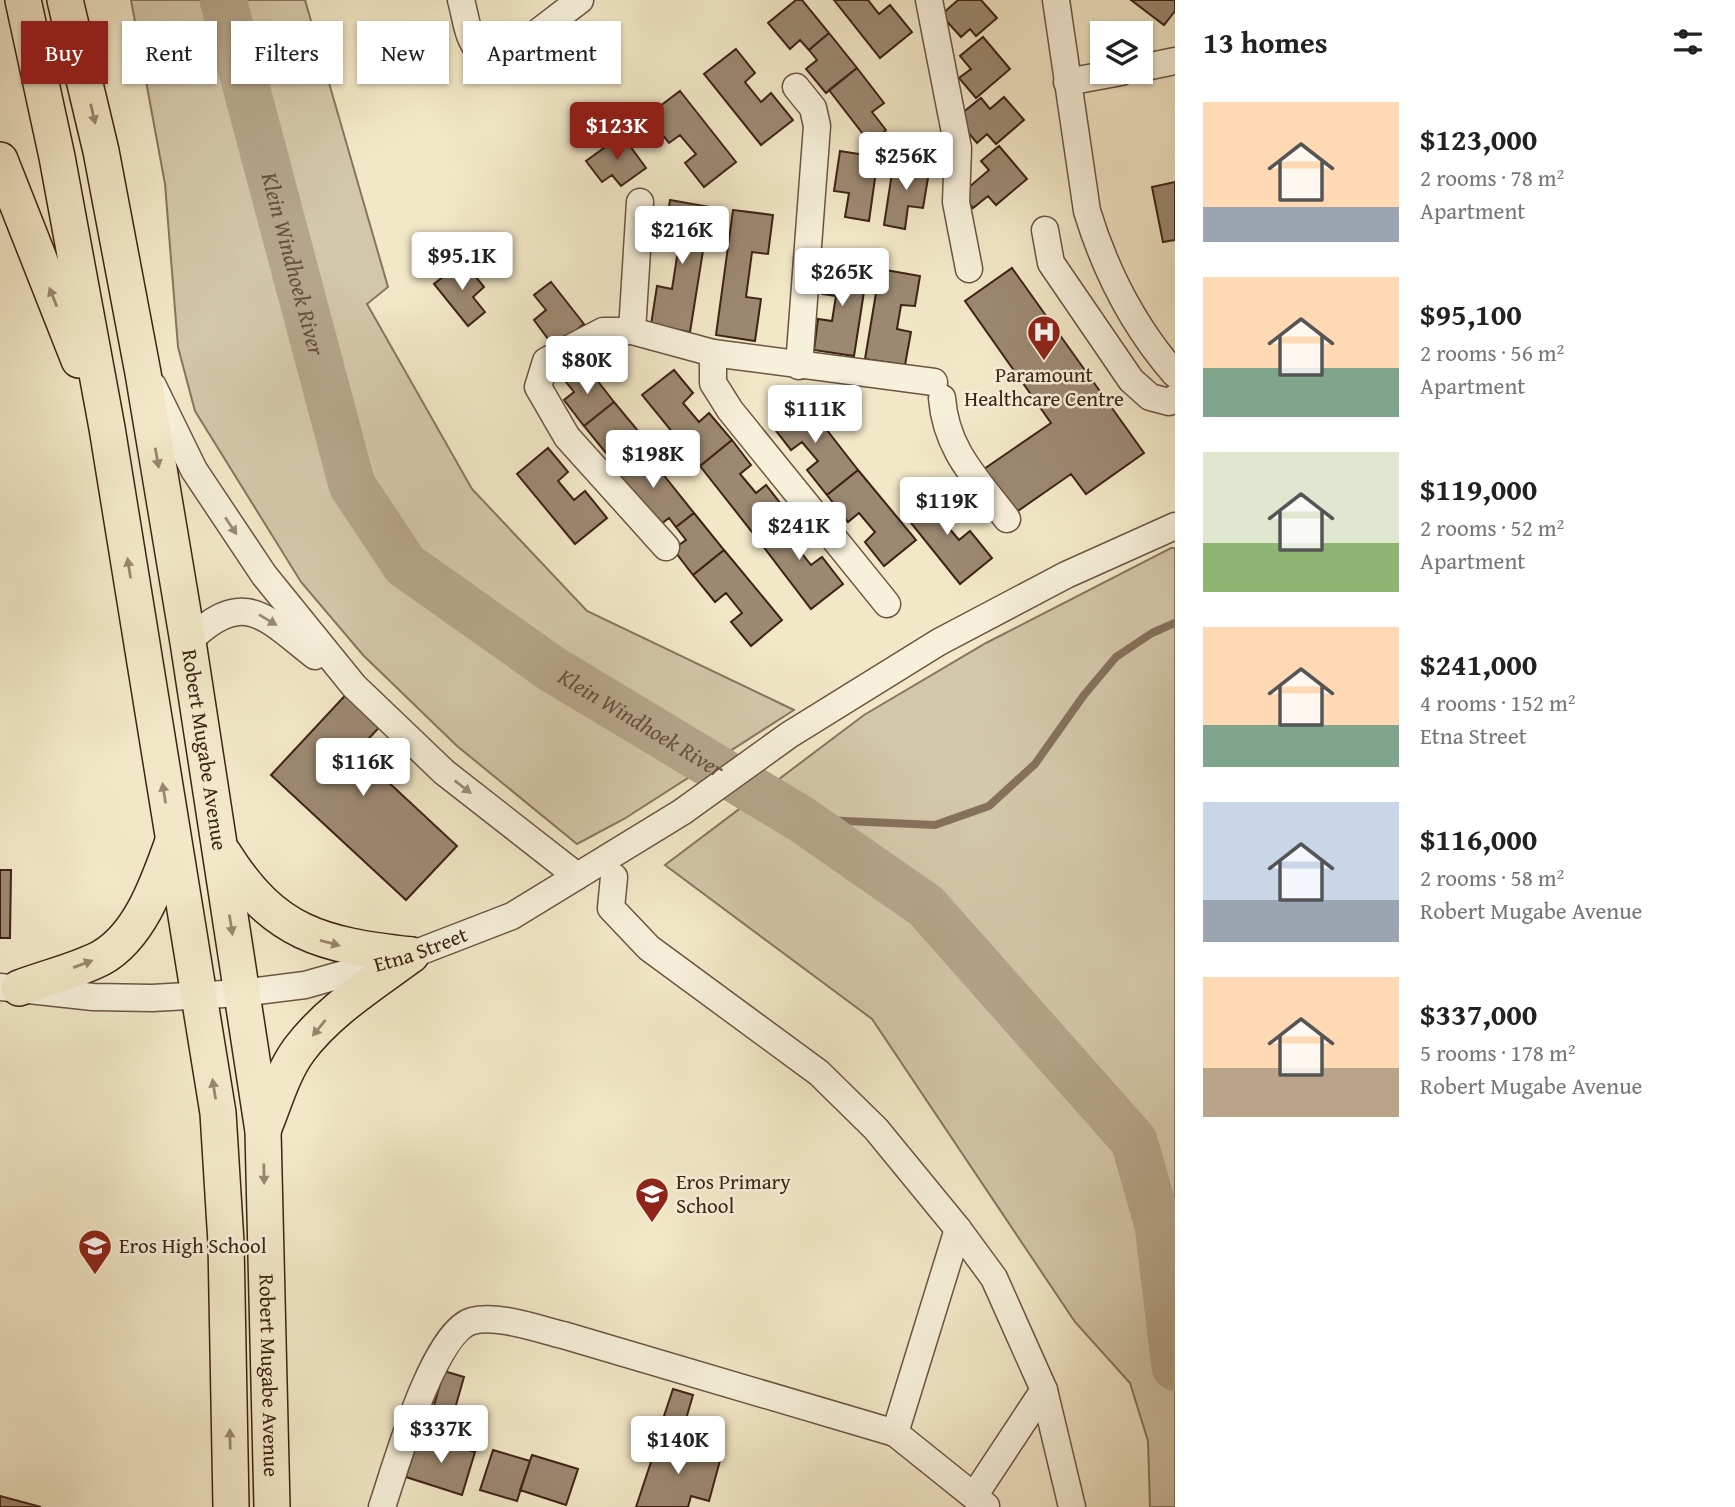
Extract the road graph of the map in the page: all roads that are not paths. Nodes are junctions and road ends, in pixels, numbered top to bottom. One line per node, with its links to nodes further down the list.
1 (23, 0): 22 (main road, Robert Mugabe Avenue)
2 (65, 0): 18 (main road, Robert Mugabe Avenue, one-way to 18)
3 (461, 0): 4 (street)
4 (580, 0)
5 (929, 0): 15 (street)
6 (1056, 0): 10 (street)
7 (1175, 61): 8 (street)
8 (1153, 66)
9 (1090, 78): 10 (street)
10 (1067, 82): 20 (street)
11 (796, 87): 19 (street)
12 (0, 160): 22 (main road, one-way to 12)
13 (640, 202): 16 (street)
14 (1045, 230): 21 (street)
15 (969, 269)
16 (632, 331): 17 (street); 25 (street)
17 (713, 353): 19 (street); 26 (street)
18 (140, 359): 27 (main road, Robert Mugabe Avenue, one-way to 27); 28 (street, one-way to 28)
19 (799, 366): 23 (street)
20 (1175, 374)
21 (1175, 398)
22 (107, 428): 30 (main road, Robert Mugabe Avenue, one-way to 22)
23 (1007, 519)
24 (1175, 526): 31 (street, Etna Street)
25 (666, 547)
26 (887, 604)
27 (188, 642): 28 (street, one-way to 28); 29 (main road, Robert Mugabe Avenue)
28 (354, 686): 31 (street, one-way to 31)
29 (217, 831): 33 (main road, one-way to 33); 35 (main road, Robert Mugabe Avenue, one-way to 35)
30 (172, 844): 34 (main road, one-way to 30); 36 (main road, Robert Mugabe Avenue)
31 (577, 876): 33 (street, Etna Street)
32 (614, 877): 38 (street)
33 (411, 956): 35 (street, Etna Street); 37 (main road, one-way to 37)
34 (9, 988): 36 (street, Etna Street)
35 (242, 993): 36 (street, Etna Street); 37 (main road, Robert Mugabe Avenue)
36 (199, 997): 42 (main road, Robert Mugabe Avenue, one-way to 36)
37 (262, 1131): 43 (main road, Robert Mugabe Avenue, one-way to 43)
38 (958, 1229): 39 (street); 40 (street)
39 (1044, 1390): 41 (street); 45 (street)
40 (895, 1433): 41 (street); 44 (street)
41 (981, 1501)
42 (231, 1507)
43 (272, 1507)
44 (382, 1507)
45 (1072, 1507)

